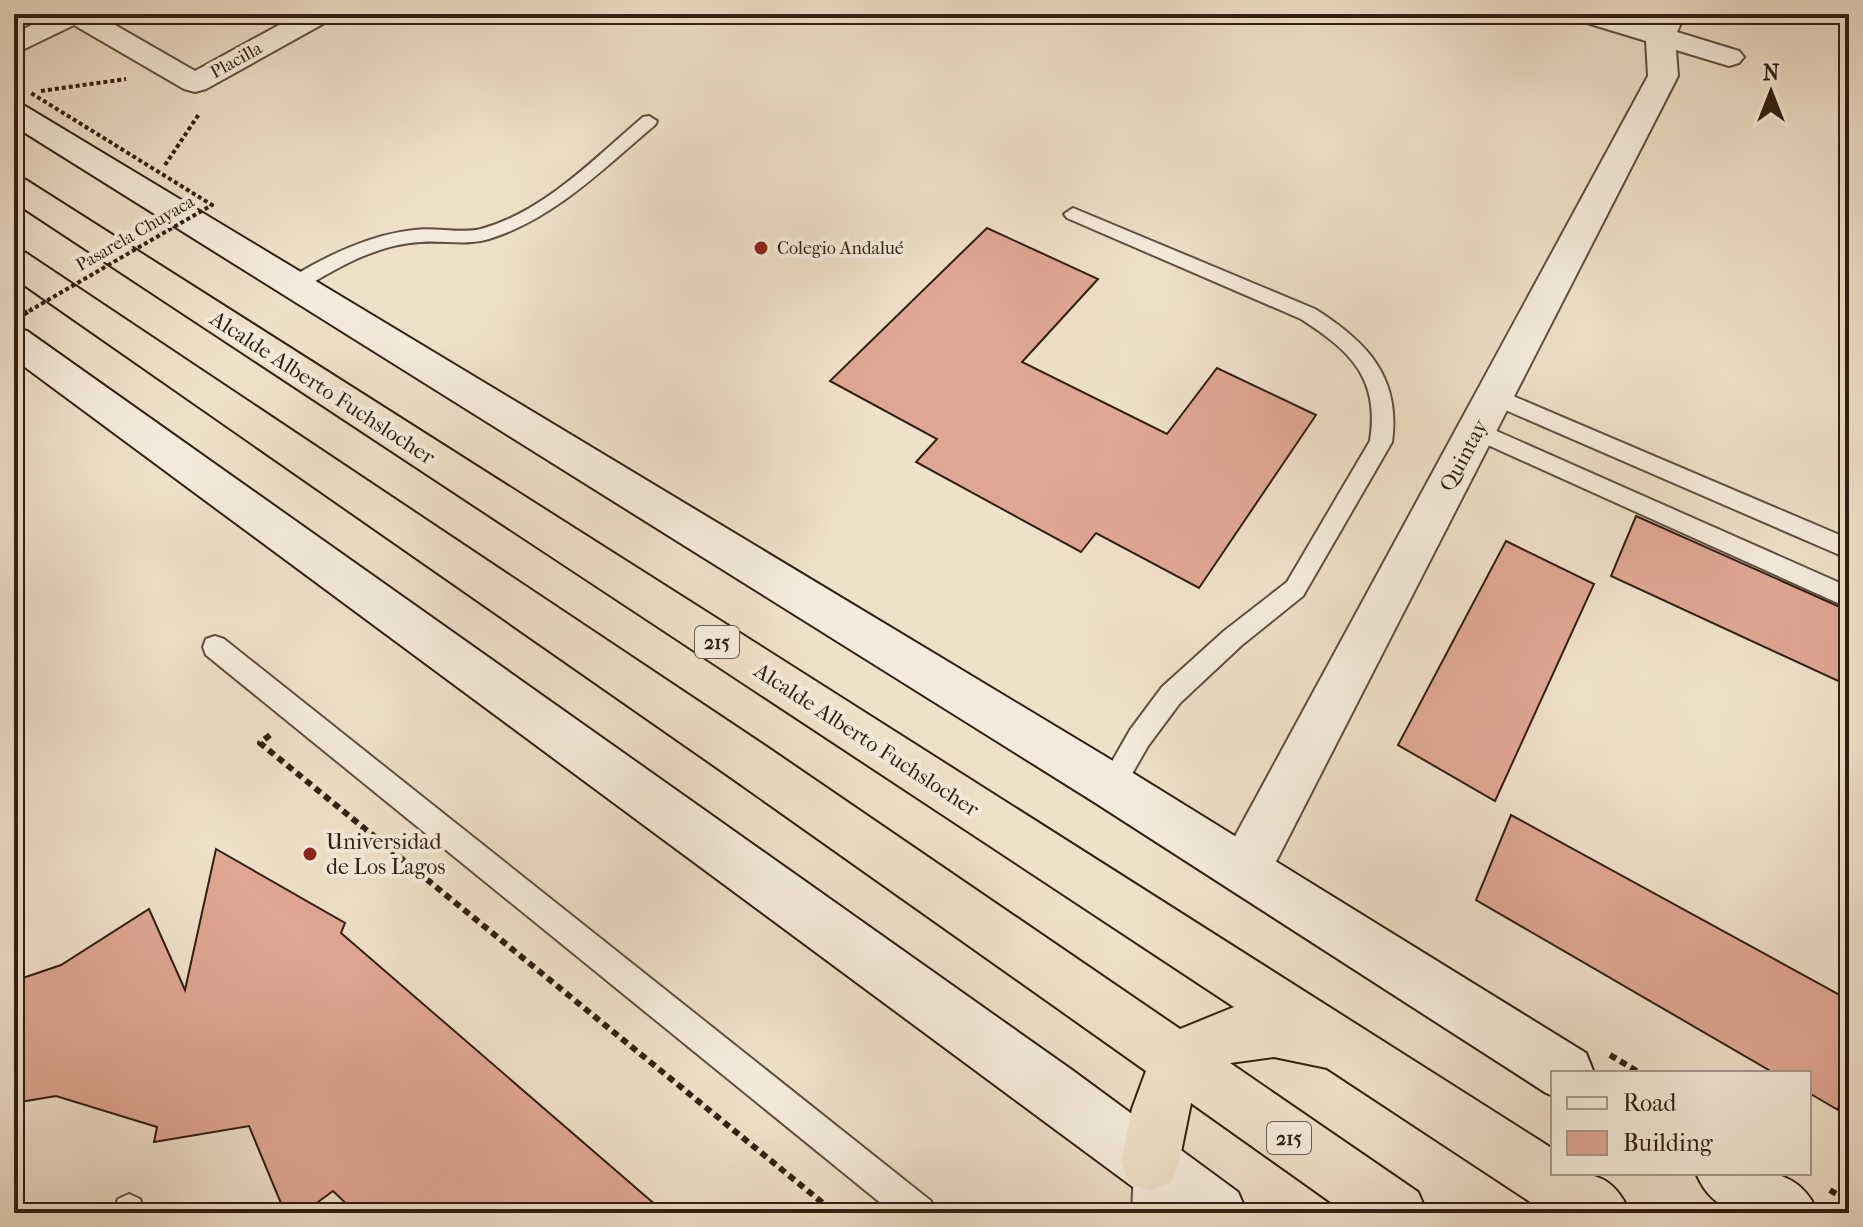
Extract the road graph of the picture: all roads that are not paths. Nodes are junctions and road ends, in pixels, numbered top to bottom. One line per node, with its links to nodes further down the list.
1 (75, 14): 2 (street, Placilla); 5 (street)
2 (320, 14)
3 (1587, 14): 4 (street)
4 (1666, 25): 6 (street); 14 (street, Quintay)
5 (14, 45)
6 (1729, 57)
7 (23, 97): 12 (street)
8 (649, 121): 12 (lane)
9 (14, 187): 21 (highway, Alcalde Alberto Fuchslocher / 215)
10 (1073, 214): 19 (lane)
11 (14, 261): 22 (highway, 215)
12 (295, 284): 19 (street)
13 (14, 340): 25 (street)
14 (1494, 396): 15 (street, Quintay); 16 (lane)
15 (1476, 430): 17 (lane); 20 (street, Quintay)
16 (1849, 549)
17 (1849, 598)
18 (215, 647): 26 (lane)
19 (1111, 786): 20 (street)
20 (1245, 869): 23 (street)
21 (1348, 1048): 22 (highway); 29 (highway, Alcalde Alberto Fuchslocher / 215)
22 (1181, 1063): 25 (highway); 28 (highway, 215)
23 (1563, 1071)
24 (1728, 1175): 30 (street)
25 (1149, 1188): 27 (street)
26 (919, 1213)
27 (1217, 1213)
28 (1397, 1213)
29 (1600, 1213)
30 (1788, 1213)

